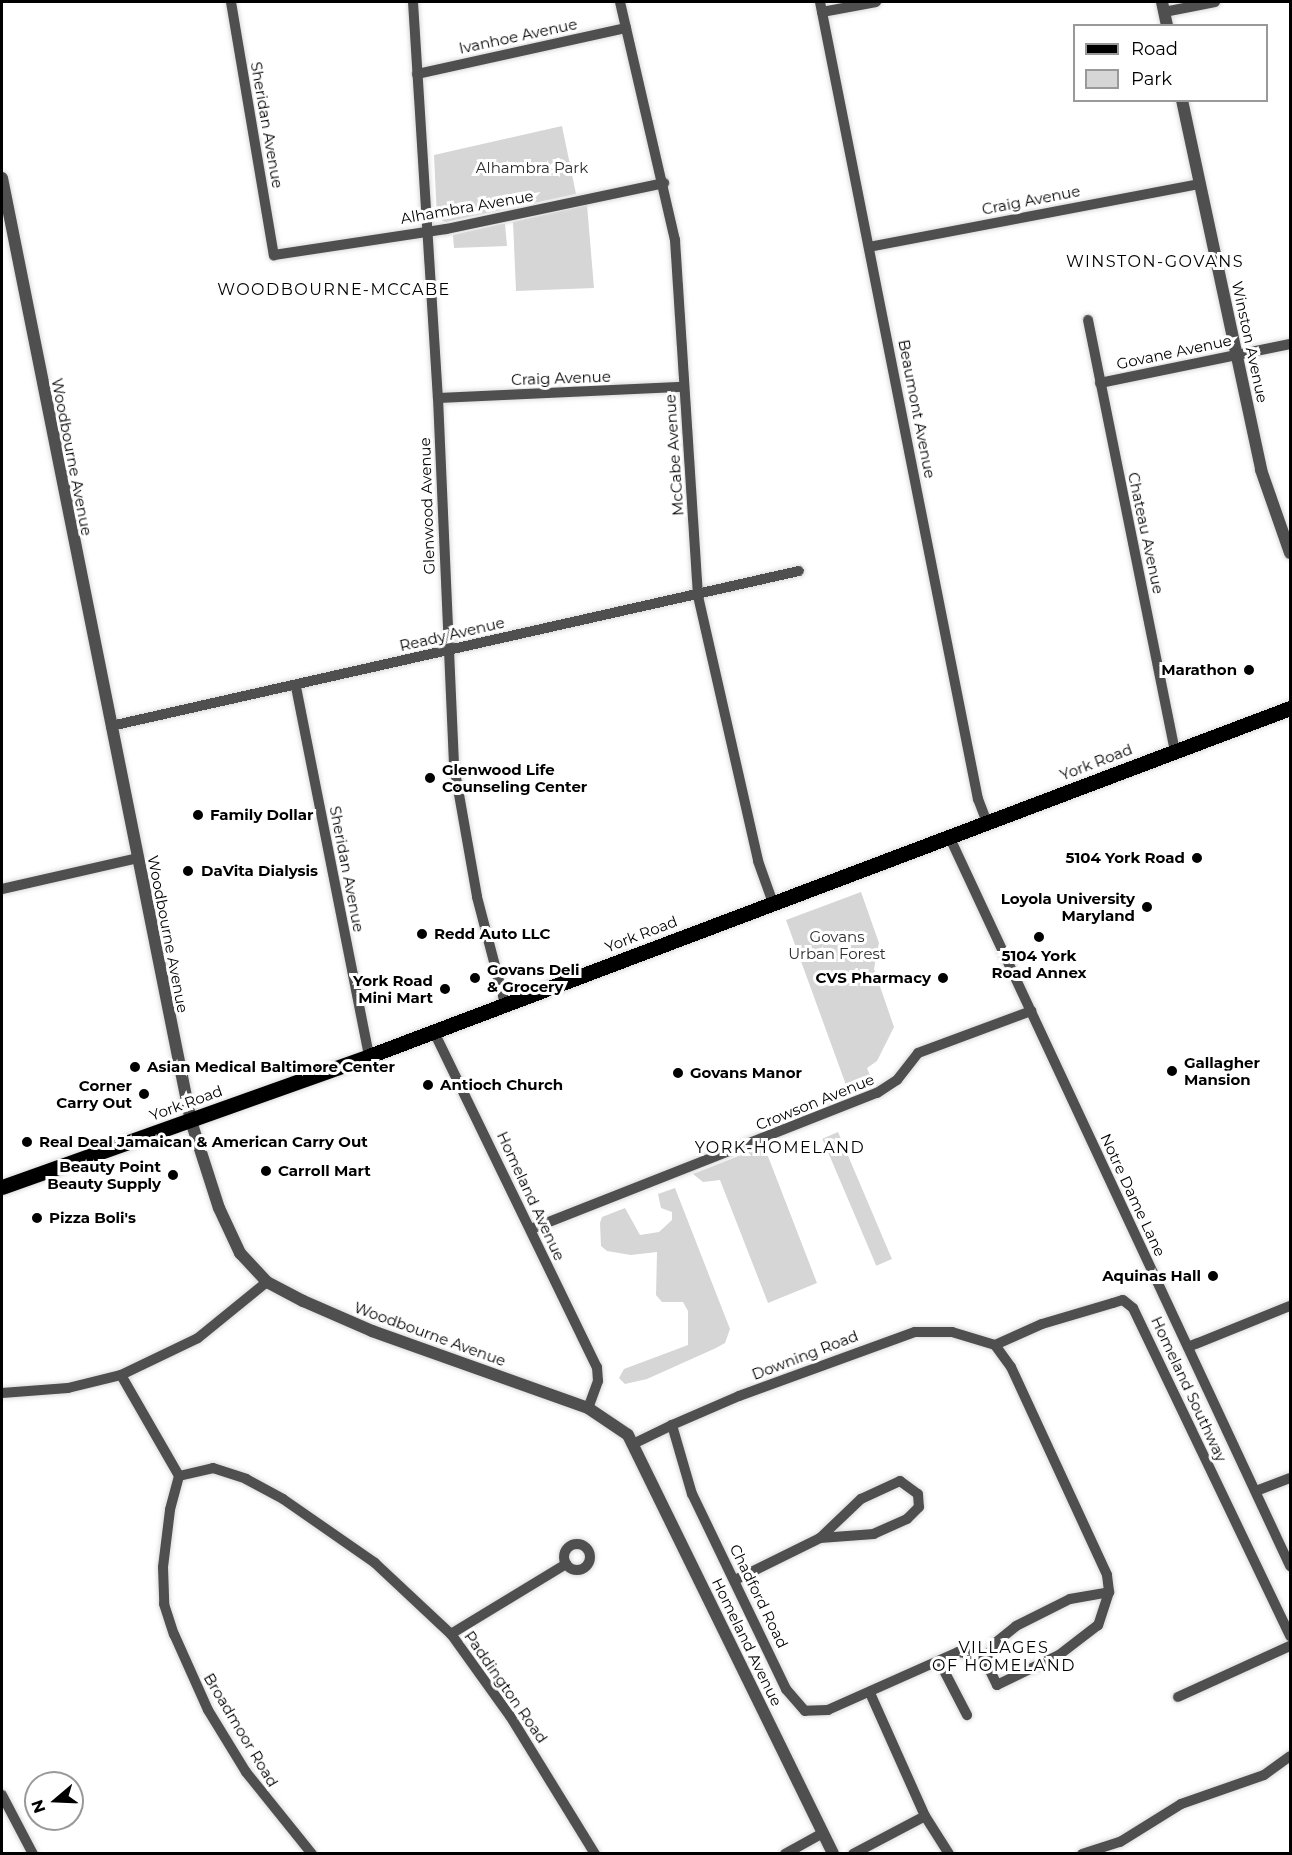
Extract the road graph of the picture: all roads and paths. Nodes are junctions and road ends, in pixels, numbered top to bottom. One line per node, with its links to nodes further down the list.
1 (231, 2): 17 (street, Sheridan Avenue)
2 (413, 2): 10 (street, Glenwood Avenue)
3 (620, 2): 9 (street, McCabe Avenue)
4 (876, 2): 6 (street)
5 (1215, 2): 7 (street)
6 (821, 7): 16 (street, Beaumont Avenue)
7 (1163, 7): 8 (street)
8 (1167, 24)
9 (626, 28): 10 (street, Ivanhoe Avenue); 13 (street, McCabe Avenue)
10 (417, 74): 15 (street, Glenwood Avenue)
11 (1182, 102): 14 (street, Winston Avenue)
12 (2, 178): 30 (street, Woodbourne Avenue)
13 (664, 183): 15 (street, Alhambra Avenue); 22 (street, McCabe Avenue)
14 (1199, 184): 16 (street, Craig Avenue); 20 (street, Winston Avenue)
15 (426, 230): 17 (street, Alhambra Avenue); 23 (street, Glenwood Avenue)
16 (869, 247): 32 (street, Beaumont Avenue)
17 (274, 255)
18 (1088, 320): 21 (street, Chateau Avenue)
19 (1290, 344): 20 (street, Govane Avenue)
20 (1238, 355): 21 (street, Govane Avenue); 24 (street, Winston Avenue)
21 (1100, 383): 31 (street, Chateau Avenue)
22 (684, 387): 23 (street, Craig Avenue); 26 (street, McCabe Avenue)
23 (438, 398): 27 (street, Glenwood Avenue)
24 (1289, 546)
25 (800, 571): 26 (street, Ready Avenue)
26 (698, 596): 27 (street, Ready Avenue); 36 (street, McCabe Avenue)
27 (451, 649): 28 (street, Ready Avenue); 37 (street, Glenwood Avenue)
28 (296, 687): 30 (street, Ready Avenue); 40 (street, Sheridan Avenue)
29 (1290, 708): 31 (main road, York Road)
30 (111, 726): 34 (street, Woodbourne Avenue)
31 (1176, 751): 32 (main road, York Road)
32 (987, 822): 33 (main road, York Road)
33 (949, 836): 36 (main road, York Road); 38 (street, Notre Dame Lane)
34 (138, 858): 35 (street); 41 (street, Woodbourne Avenue)
35 (2, 890)
36 (773, 903): 37 (main road, York Road)
37 (505, 1004): 39 (main road, York Road)
38 (1030, 1011): 43 (street, Crowson Avenue); 47 (street, Notre Dame Lane)
39 (434, 1032): 40 (main road, York Road); 43 (street, Homeland Avenue)
40 (369, 1056): 41 (main road, York Road)
41 (191, 1121): 42 (main road, York Road); 44 (street, Woodbourne Avenue)
42 (2, 1187)
43 (531, 1229): 50 (street, Homeland Avenue)
44 (267, 1282): 48 (street); 50 (street, Woodbourne Avenue)
45 (1290, 1306): 47 (street)
46 (995, 1345): 51 (street, Downing Road); 60 (street); 62 (street, Homeland Southway)
47 (1188, 1347): 55 (street, Notre Dame Lane)
48 (122, 1375): 49 (street); 53 (street)
49 (2, 1393)
50 (588, 1408): 52 (street, Woodbourne Avenue)
51 (672, 1425): 52 (street, Downing Road); 59 (street, Chadford Road)
52 (633, 1444): 72 (street, Homeland Avenue)
53 (179, 1476): 61 (street, Paddington Road); 74 (street, Broadmoor Road)
54 (1290, 1478): 55 (street)
55 (1256, 1491): 58 (street, Notre Dame Lane)
56 (820, 1538): 56 (street); 59 (street)
57 (566, 1564): 61 (street)
58 (1290, 1566)
59 (735, 1580): 66 (street, Chadford Road)
60 (1109, 1592): 65 (street); 65 (street)
61 (451, 1634): 75 (street, Paddington Road)
62 (1290, 1636)
63 (1290, 1646): 67 (street)
64 (939, 1661): 65 (street); 66 (street); 68 (street)
65 (986, 1662)
66 (870, 1693): 71 (street)
67 (1178, 1696)
68 (967, 1715)
69 (1290, 1756): 80 (street)
70 (2, 1795): 73 (street)
71 (925, 1816): 78 (street); 79 (street)
72 (823, 1833): 76 (street); 77 (street, Homeland Avenue)
73 (33, 1854)
74 (312, 1854)
75 (595, 1854)
76 (785, 1854)
77 (833, 1854)
78 (853, 1854)
79 (949, 1854)
80 (1082, 1854)

